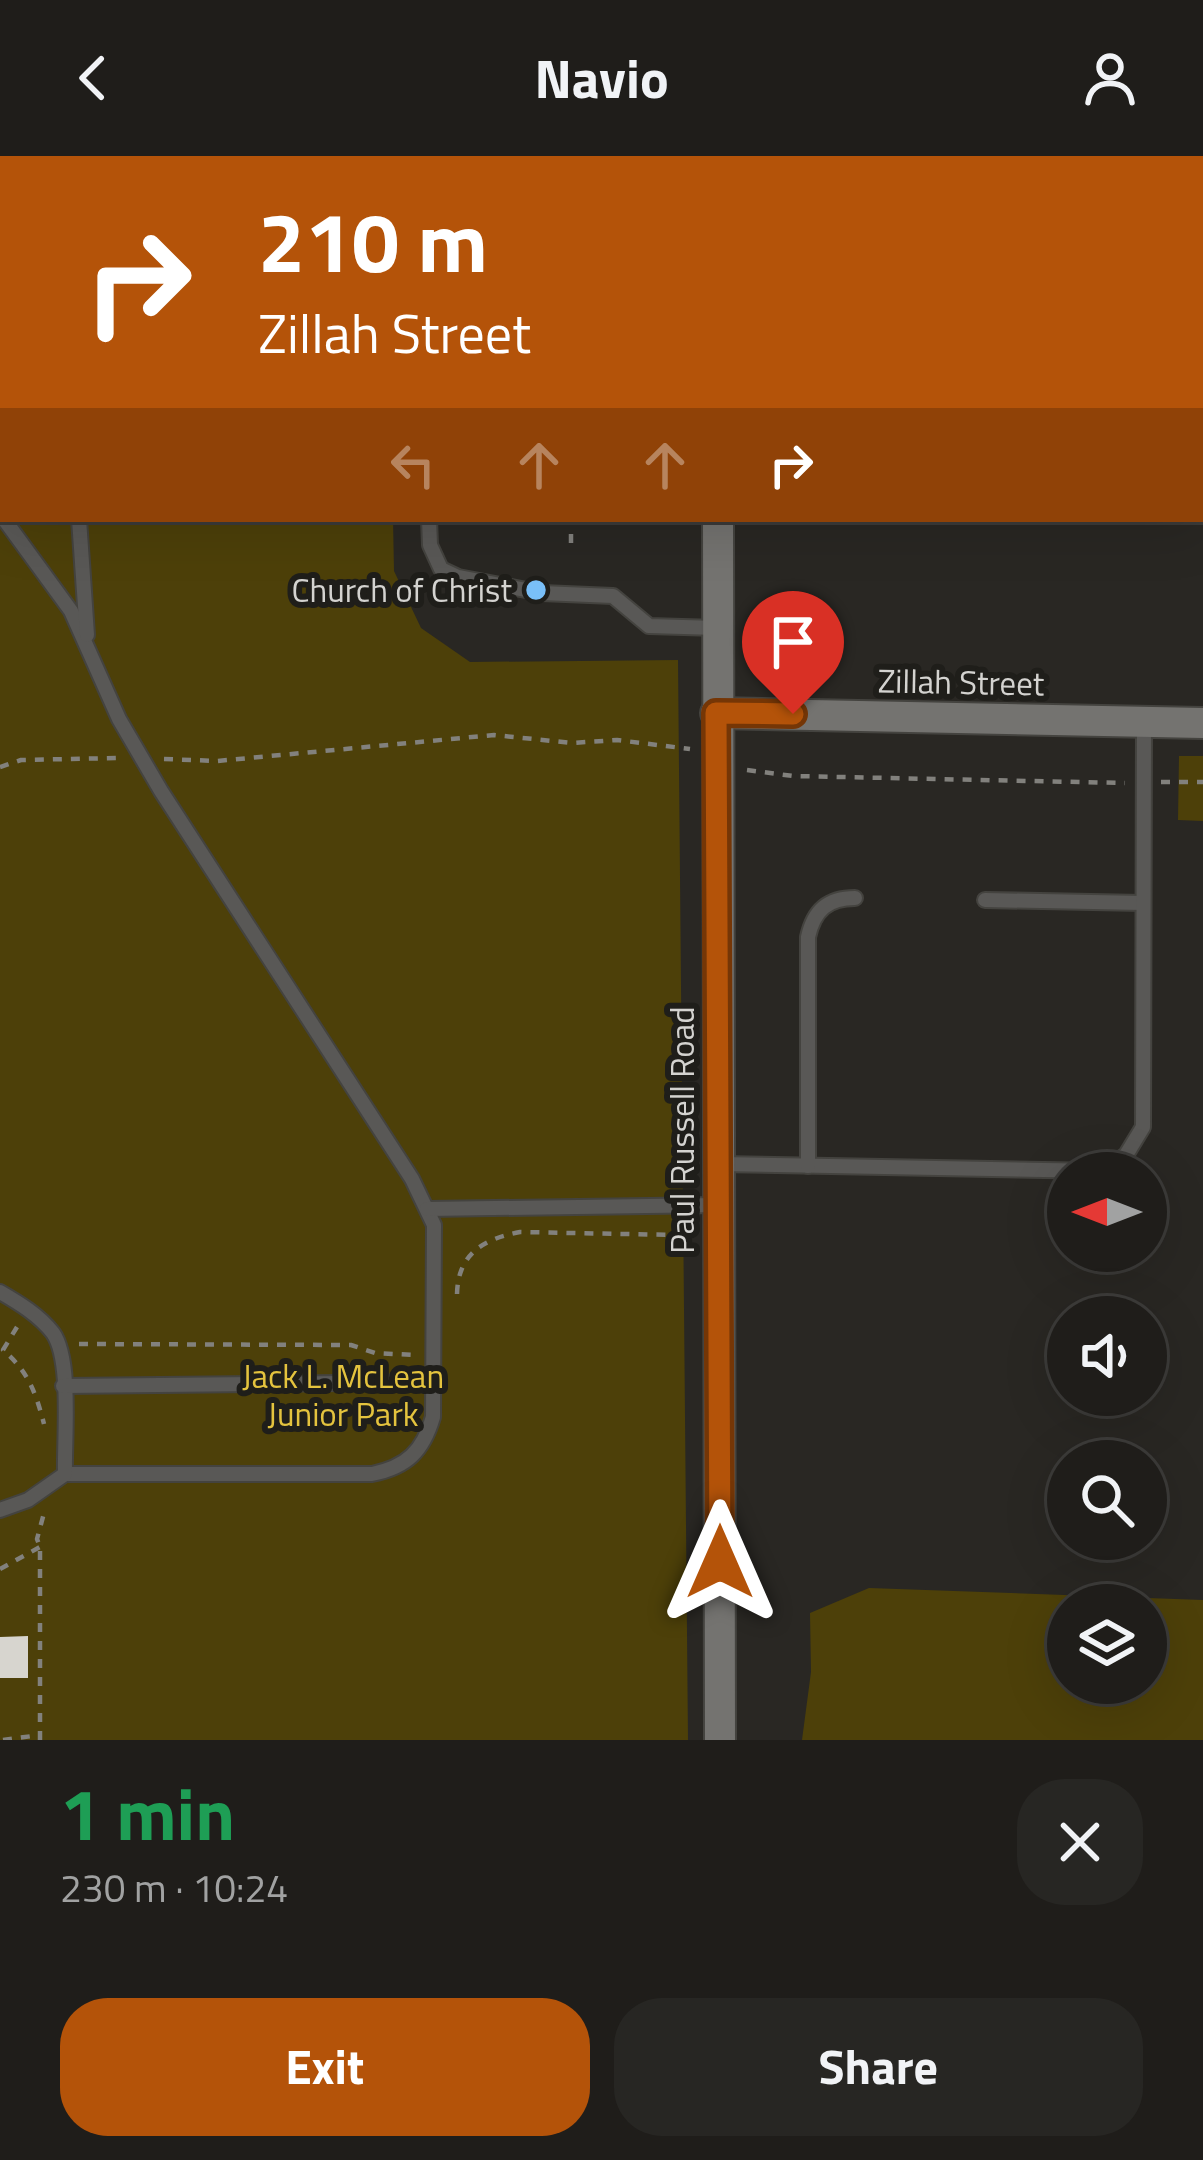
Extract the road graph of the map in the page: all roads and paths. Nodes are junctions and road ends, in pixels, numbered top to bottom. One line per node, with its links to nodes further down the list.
1 (8, 522): 8 (lane)
2 (79, 522): 8 (lane)
3 (429, 522): 7 (lane)
4 (571, 522): 6 (path)
5 (718, 522): 7 (street, Paul Russell Road)
6 (571, 543)
7 (719, 628): 9 (street, Paul Russell Road)
8 (87, 640): 13 (lane)
9 (716, 713): 10 (street, Zillah Street); 21 (street, Paul Russell Road)
10 (1144, 722): 11 (street, Zillah Street); 16 (lane)
11 (1203, 723)
12 (697, 749): 13 (path)
13 (141, 758): 14 (path); 24 (lane)
14 (0, 767)
15 (746, 770): 16 (path)
16 (1143, 782): 17 (path); 20 (lane)
17 (1203, 782)
18 (855, 898): 22 (lane)
19 (985, 900): 20 (lane)
20 (1143, 903): 22 (lane)
21 (718, 1164): 22 (lane); 23 (street, Paul Russell Road)
22 (808, 1166)
23 (718, 1205): 24 (lane); 43 (street, Paul Russell Road)
24 (427, 1209): 31 (lane)
25 (677, 1235): 27 (path)
26 (0, 1292): 28 (lane)
27 (456, 1308)
28 (29, 1309): 29 (path); 33 (lane)
29 (4, 1341): 34 (path)
30 (76, 1344): 31 (path)
31 (434, 1355): 32 (lane)
32 (434, 1382): 33 (lane); 35 (lane)
33 (63, 1386): 35 (lane)
34 (44, 1424)
35 (65, 1474): 36 (lane)
36 (42, 1501): 37 (lane); 38 (path); 38 (path)
37 (0, 1510)
38 (41, 1517): 39 (path)
39 (40, 1547): 40 (path); 41 (path)
40 (0, 1569)
41 (40, 1738): 42 (path)
42 (3, 1740)
43 (720, 1740)

